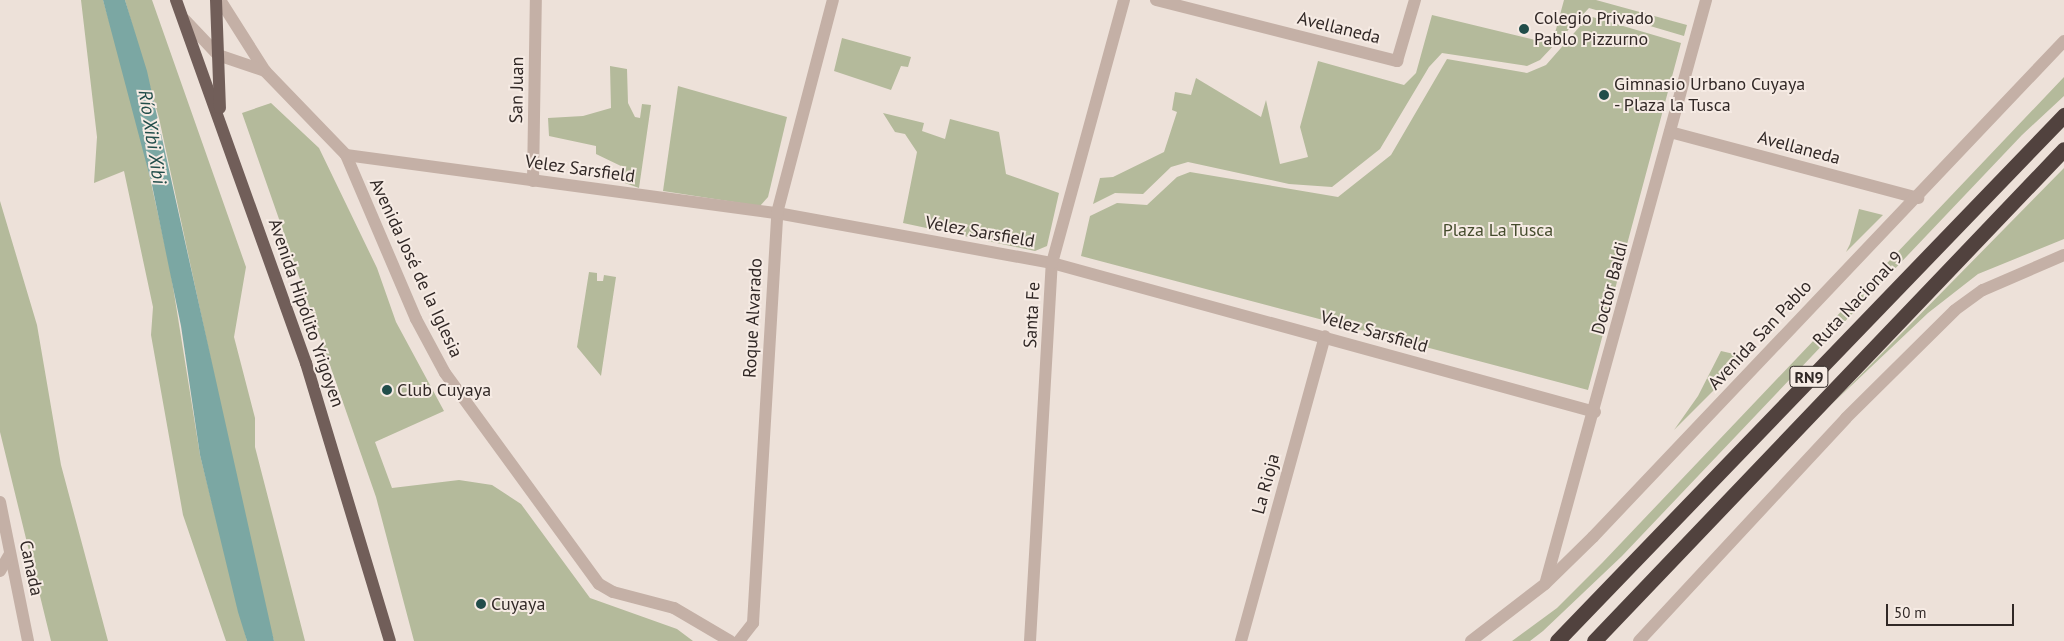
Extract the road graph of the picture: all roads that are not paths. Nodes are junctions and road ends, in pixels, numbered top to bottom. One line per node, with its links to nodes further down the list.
1 (216, 0): 11 (main road)
2 (220, 0): 12 (street, Avenida José de la Iglesia)
3 (536, 0): 18 (street, San Juan)
4 (833, 0): 20 (street, Roque Alvarado)
5 (1124, 0): 22 (street, Santa Fe)
6 (1156, 0): 7 (street, Avellaneda)
7 (1415, 0)
8 (1706, 0): 15 (street, Doctor Baldi)
9 (178, 5): 11 (street); 14 (main road, Avenida Hipólito Yrigoyen)
10 (2064, 41): 19 (street, Avenida San Pablo)
11 (218, 55): 12 (street); 14 (main road)
12 (265, 70): 17 (street, Avenida José de la Iglesia)
13 (2064, 115): 37 (highway, Ruta Nacional 9 / RN9)
14 (221, 120): 31 (main road, Avenida Hipólito Yrigoyen)
15 (1670, 132): 19 (street, Avellaneda); 24 (street, Doctor Baldi)
16 (2064, 150): 29 (highway, RN9)
17 (346, 154): 18 (street, Velez Sarsfield); 32 (street, Avenida José de la Iglesia)
18 (533, 181): 20 (street, Velez Sarsfield)
19 (1918, 198): 28 (street, Avenida San Pablo)
20 (777, 213): 22 (street, Velez Sarsfield); 33 (street, Roque Alvarado)
21 (2064, 255): 40 (street)
22 (1052, 263): 23 (street, Velez Sarsfield); 34 (street, Santa Fe)
23 (1325, 336): 24 (street, Velez Sarsfield); 35 (street, La Rioja)
24 (1595, 412): 28 (street, Doctor Baldi)
25 (0, 502): 26 (street, Canada)
26 (10, 554): 27 (street); 30 (street, Canada)
27 (0, 571)
28 (1545, 584): 36 (street, Avenida San Pablo)
29 (1607, 628): 38 (highway, RN9); 39 (highway)
30 (28, 641)
31 (390, 641)
32 (730, 641)
33 (739, 641)
34 (1030, 641)
35 (1241, 641)
36 (1471, 641)
37 (1557, 641)
38 (1594, 641)
39 (1598, 641)
40 (1638, 641)

